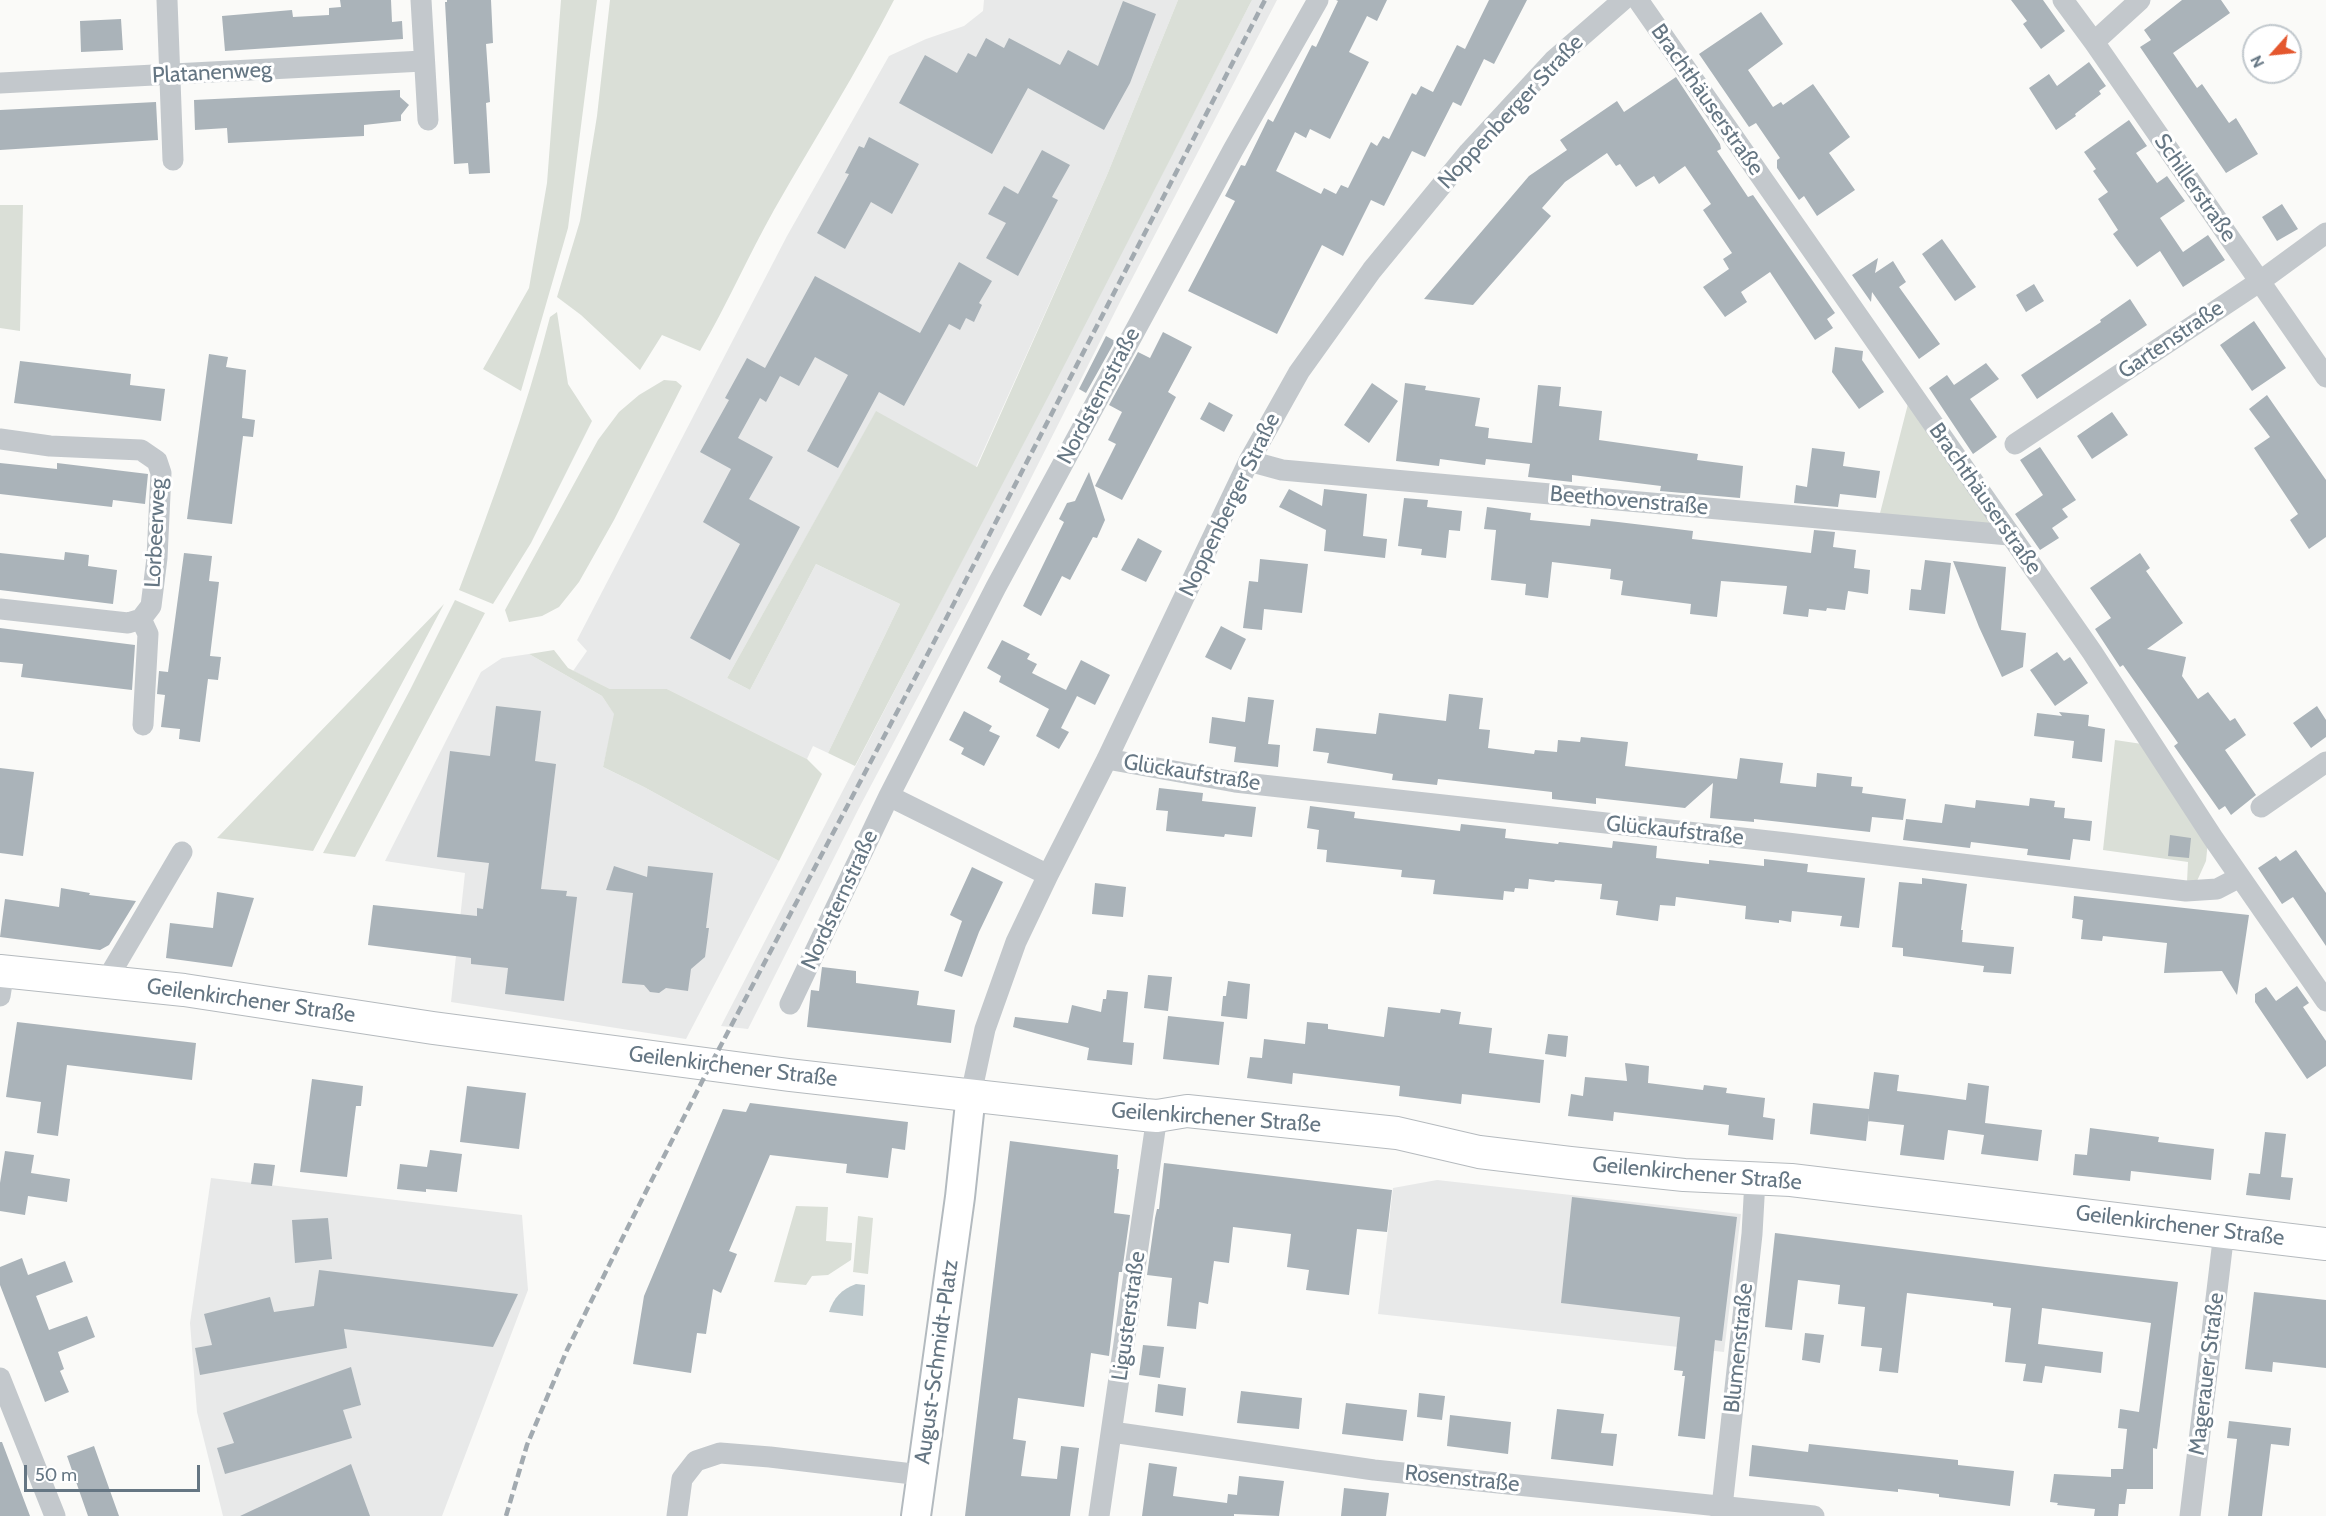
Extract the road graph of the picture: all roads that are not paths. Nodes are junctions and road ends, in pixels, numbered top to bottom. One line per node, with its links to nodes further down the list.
1 (167, 0): 10 (street)
2 (421, 0): 9 (street)
3 (1318, 0): 26 (street, Nordsternstraße)
4 (1623, 0): 19 (street, Noppenberger Straße)
5 (1638, 0): 20 (street, Brachthäuserstraße)
6 (2063, 0): 8 (street, Schillerstraße)
7 (2140, 0): 8 (street)
8 (2094, 42): 15 (street, Schillerstraße)
9 (423, 61): 10 (street, Platanenweg); 12 (street)
10 (170, 76): 11 (street, Platanenweg); 13 (street)
11 (0, 83)
12 (428, 120)
13 (172, 160)
14 (2326, 233): 15 (street, Gartenstraße)
15 (2259, 282): 16 (street, Schillerstraße); 18 (street, Gartenstraße)
16 (2326, 377)
17 (0, 439): 22 (street, Lorbeerweg)
18 (2015, 444)
19 (1249, 461): 20 (street, Beethovenstraße); 24 (street, Noppenberger Straße)
20 (2009, 535): 30 (street, Brachthäuserstraße)
21 (0, 609): 22 (street, Lorbeerweg)
22 (141, 619): 23 (street, Lorbeerweg)
23 (143, 725)
24 (1107, 759): 29 (street, Noppenberger Straße); 30 (street, Glückaufstraße)
25 (2326, 762): 27 (street)
26 (889, 796): 29 (street); 34 (street, Nordsternstraße)
27 (2261, 807)
28 (182, 852): 32 (street, Geilenkirchener Straße)
29 (1048, 875): 35 (street, Noppenberger Straße)
30 (2240, 876): 33 (street, Brachthäuserstraße)
31 (1, 979): 32 (main road, Geilenkirchener Straße)
32 (106, 981): 35 (main road, Geilenkirchener Straße)
33 (2326, 1002)
34 (790, 1004)
35 (971, 1094): 36 (main road, Geilenkirchener Straße); 42 (main road, August-Schmidt-Platz)
36 (1157, 1116): 37 (main road, Geilenkirchener Straße); 41 (street, Ligusterstraße)
37 (1755, 1180): 38 (main road, Geilenkirchener Straße); 43 (street, Blumenstraße)
38 (2224, 1232): 39 (main road, Geilenkirchener Straße); 49 (street, Magerauer Straße)
39 (2326, 1244)
40 (0, 1378): 44 (street)
41 (1112, 1432): 43 (street, Rosenstraße); 47 (street, Ligusterstraße)
42 (921, 1475): 45 (street, August-Schmidt-Platz); 46 (main road)
43 (1721, 1511): 48 (street, Rosenstraße)
44 (55, 1516)
45 (677, 1516)
46 (916, 1516)
47 (1099, 1516)
48 (1814, 1516)
49 (2190, 1516)

